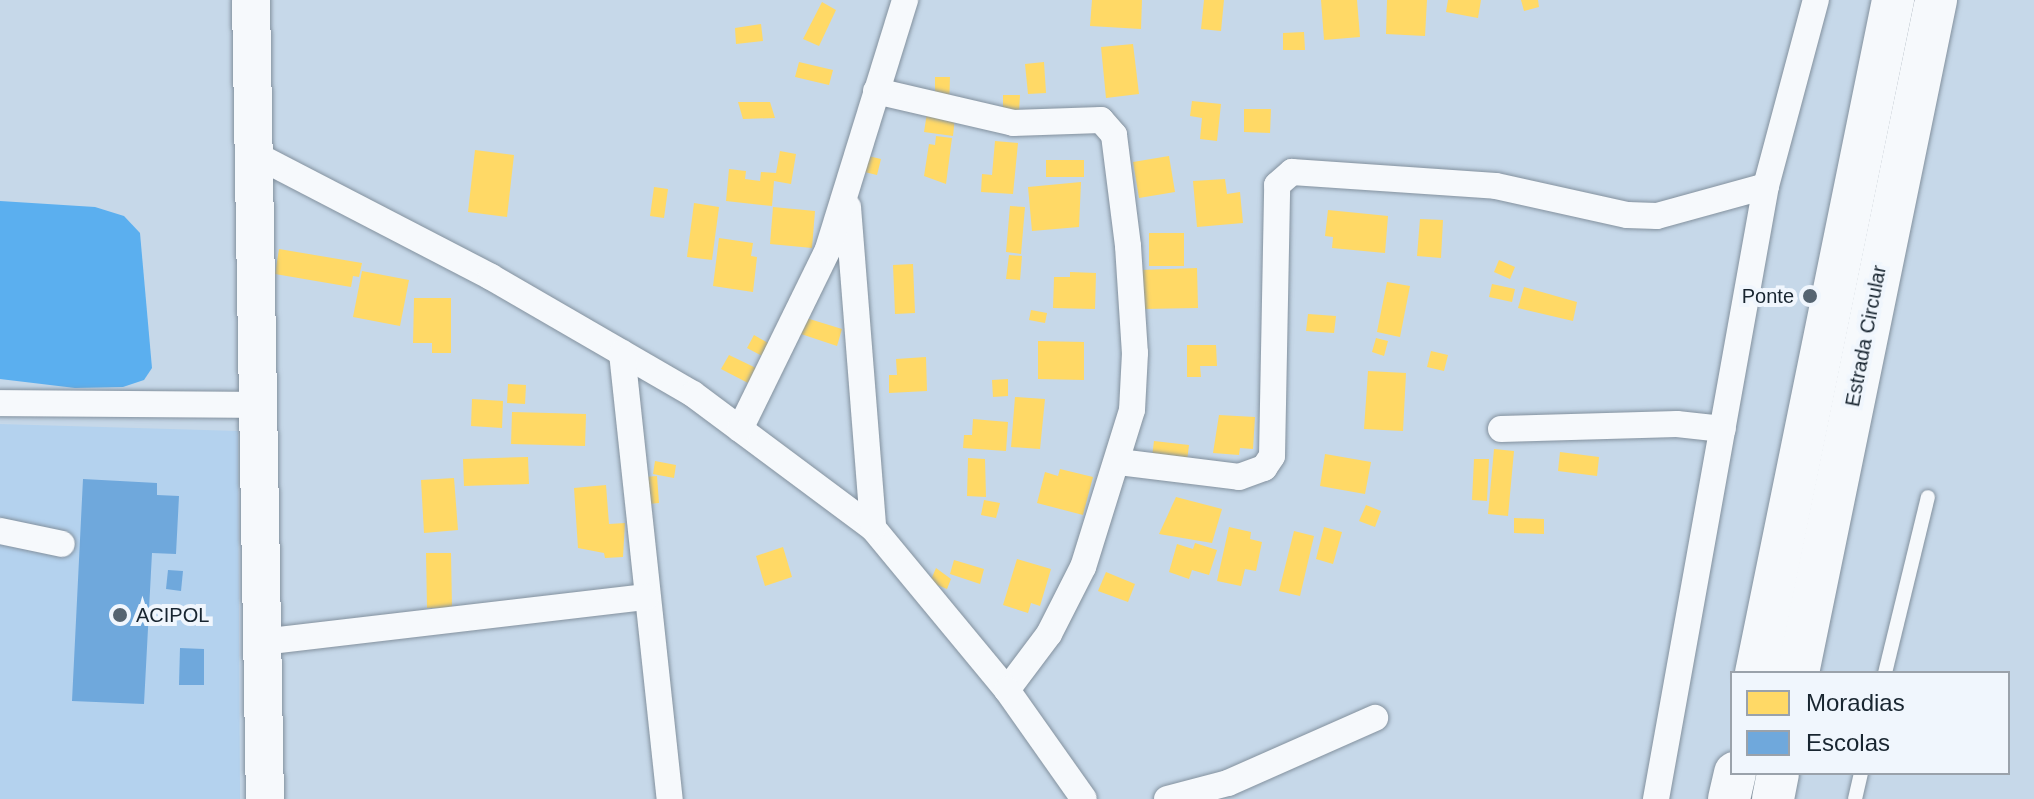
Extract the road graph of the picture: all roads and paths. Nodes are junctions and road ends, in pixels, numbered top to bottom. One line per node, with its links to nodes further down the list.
1 (251, 0): 7 (street)
2 (905, 0): 6 (street)
3 (1816, 0): 8 (street)
4 (1893, 0): 23 (main road, Estrada Circular)
5 (1936, 0): 24 (main road, Estrada Circular)
6 (876, 91): 9 (street); 16 (street)
7 (254, 154): 10 (street); 12 (street)
8 (1766, 186): 15 (street); 16 (street)
9 (847, 199): 13 (street); 18 (street)
10 (622, 353): 13 (street); 21 (street)
11 (0, 403): 12 (street)
12 (258, 405): 22 (street)
13 (740, 429): 18 (street)
14 (1501, 429): 15 (street)
15 (1723, 429): 35 (street)
16 (1119, 462): 26 (street)
17 (1928, 497): 25 (lane)
18 (873, 528): 26 (street)
19 (0, 531): 20 (street)
20 (62, 544)
21 (646, 597): 22 (street); 32 (street)
22 (262, 642): 31 (street)
23 (1756, 671)
24 (1798, 671)
25 (1885, 671)
26 (1007, 690): 33 (street)
27 (1375, 718): 34 (street)
28 (1735, 775): 36 (main road)
29 (1778, 775): 37 (main road)
30 (1861, 775): 38 (lane)
31 (265, 799)
32 (670, 799)
33 (1084, 799)
34 (1167, 799)
35 (1656, 799)
36 (1729, 799)
37 (1773, 799)
38 (1855, 799)

